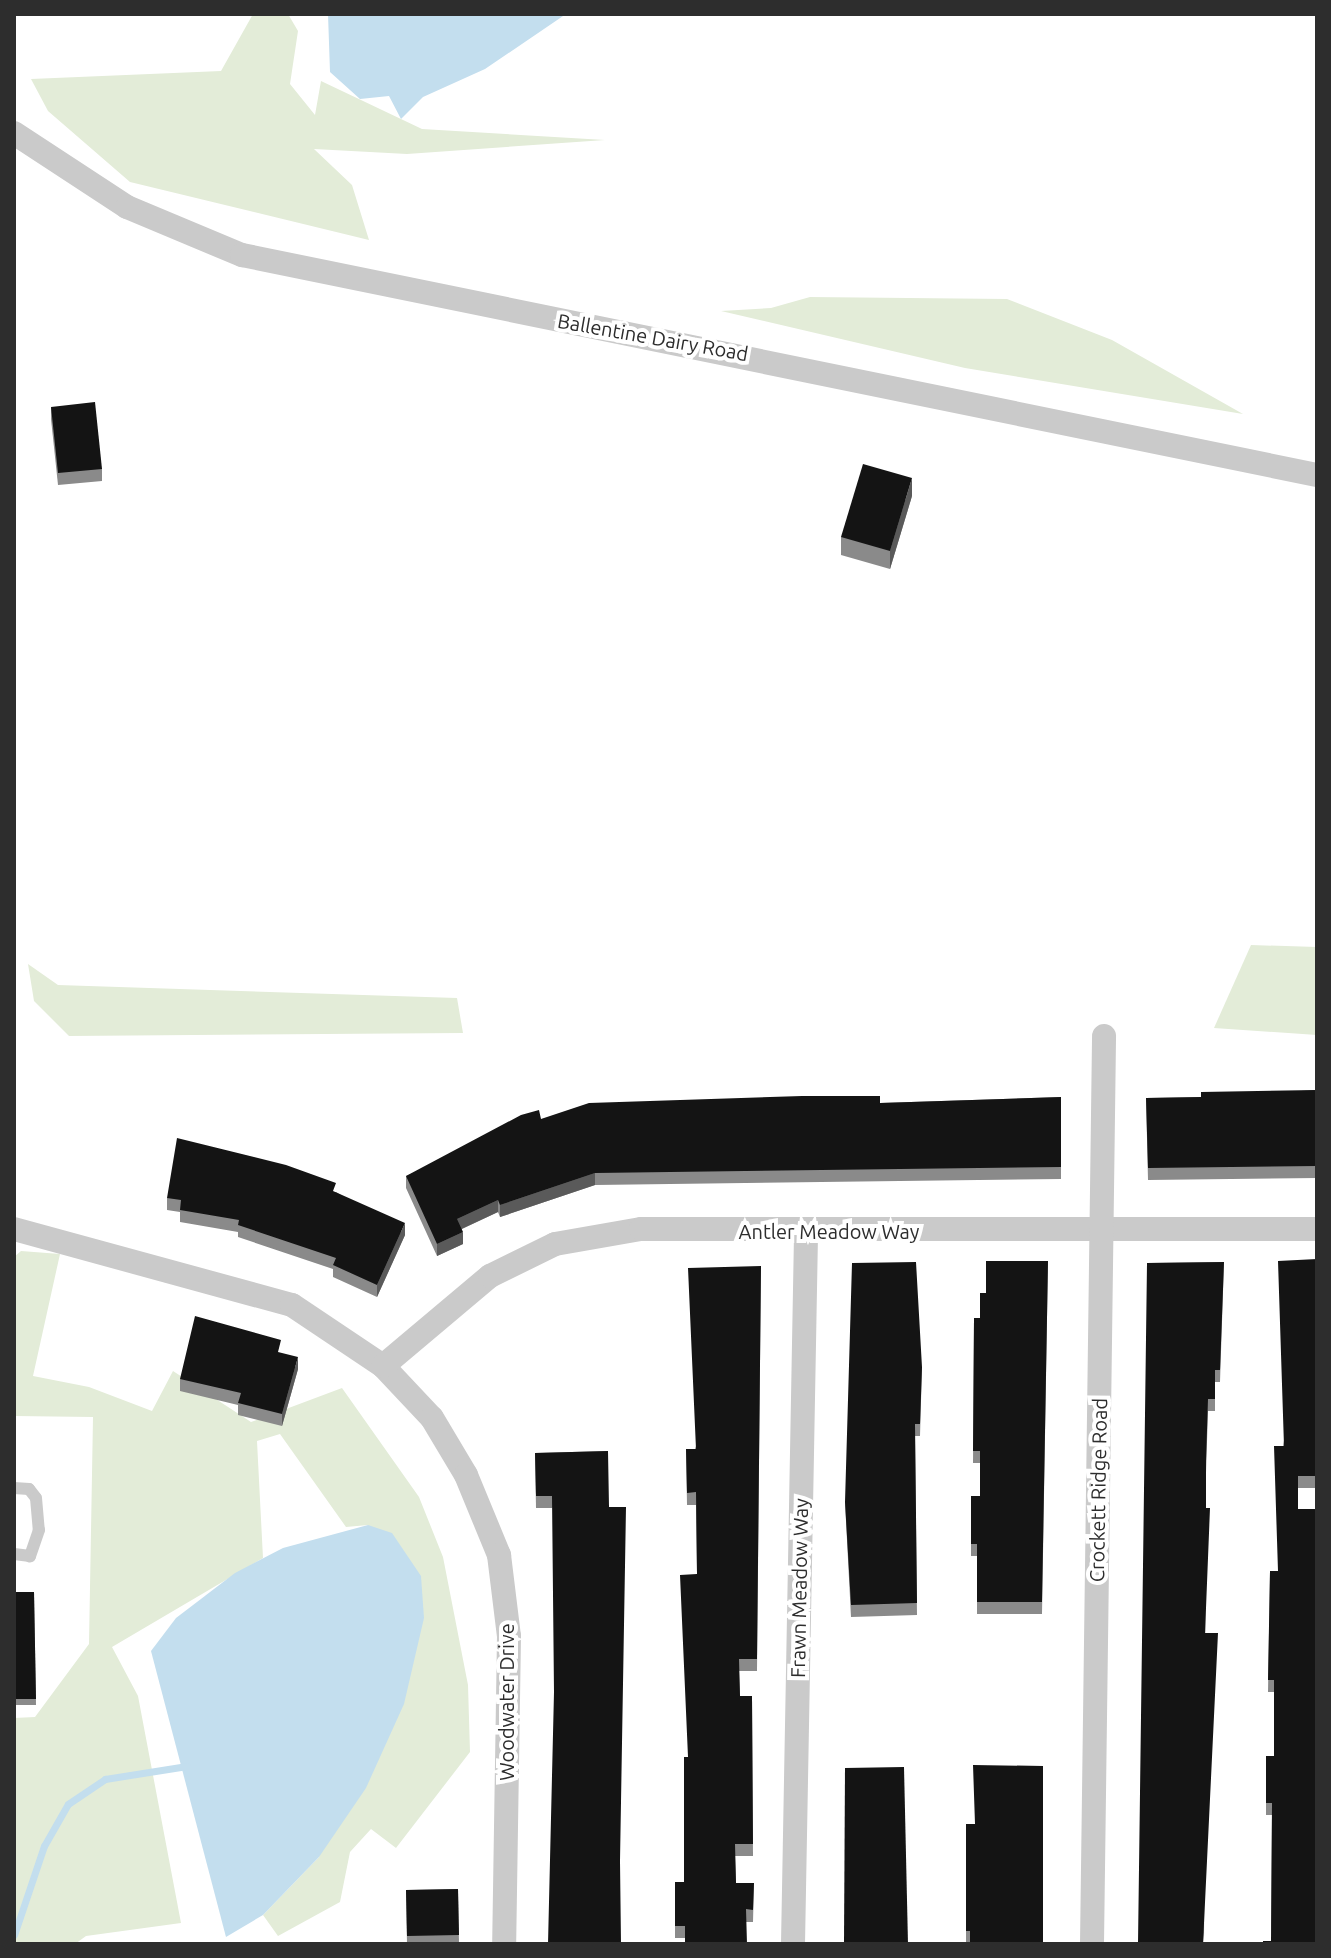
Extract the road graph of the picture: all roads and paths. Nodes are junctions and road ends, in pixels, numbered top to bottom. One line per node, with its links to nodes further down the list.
1 (14, 133): 2 (street, Ballentine Dairy Road)
2 (1317, 475)
3 (1104, 1036): 6 (street, Crockett Ridge Road)
4 (14, 1229): 8 (street, Woodwater Drive)
5 (1317, 1229): 6 (street, Antler Meadow Way)
6 (1102, 1231): 7 (street, Antler Meadow Way); 13 (street, Crockett Ridge Road)
7 (806, 1232): 8 (street, Antler Meadow Way); 12 (street, Frawn Meadow Way)
8 (383, 1366): 11 (street, Woodwater Drive)
9 (14, 1488): 10 (lane)
10 (14, 1554)
11 (504, 1944)
12 (793, 1944)
13 (1092, 1944)

